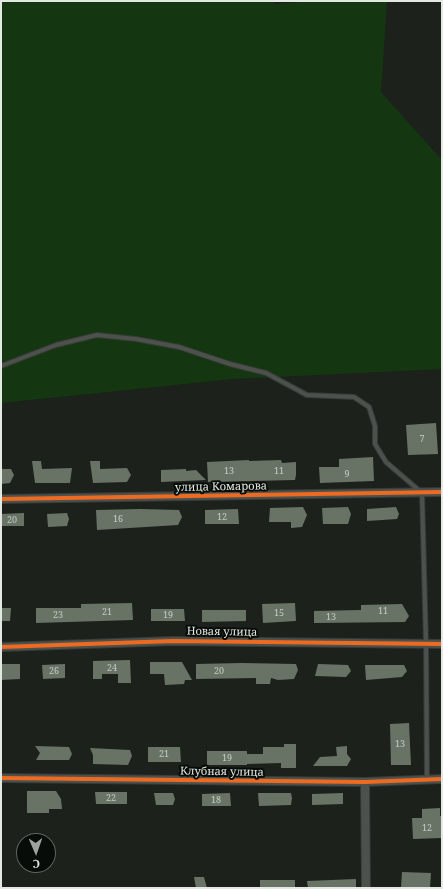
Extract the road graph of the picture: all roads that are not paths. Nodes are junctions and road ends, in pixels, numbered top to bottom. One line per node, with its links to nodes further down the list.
1 (1, 366): 3 (lane)
2 (442, 492): 3 (street, улица Комарова)
3 (422, 493): 4 (street, улица Комарова); 5 (lane)
4 (1, 499)
5 (426, 643): 6 (street, Новая улица); 7 (street, Новая улица); 9 (lane)
6 (442, 644)
7 (1, 647)
8 (1, 778): 11 (street, Клубная улица)
9 (427, 779): 10 (street, Клубная улица); 11 (street, Клубная улица)
10 (442, 779)
11 (365, 782): 12 (street)
12 (366, 888)

